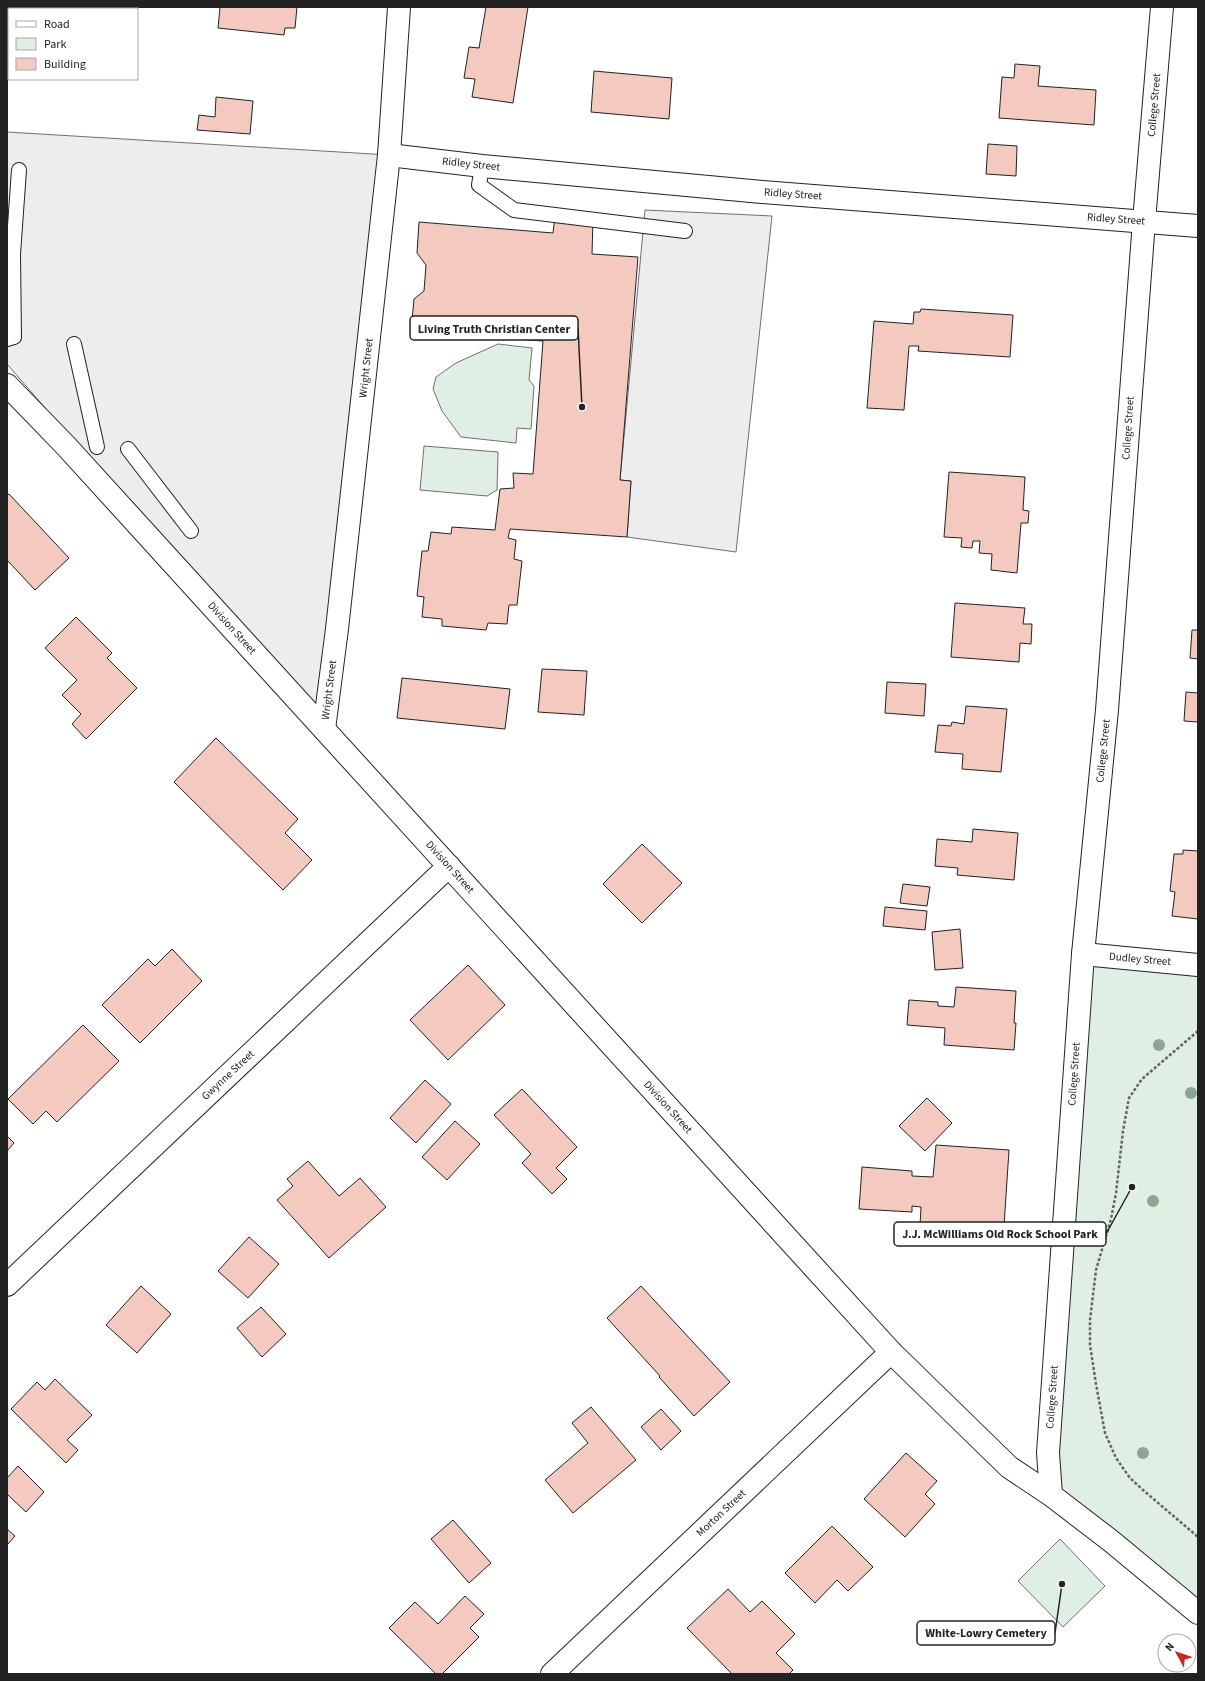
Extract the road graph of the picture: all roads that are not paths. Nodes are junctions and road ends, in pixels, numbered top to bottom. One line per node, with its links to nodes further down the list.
1 (399, 7): 3 (street, Wright Street)
2 (1162, 7): 6 (street, College Street)
3 (389, 155): 4 (street, Ridley Street); 15 (street, Wright Street)
4 (482, 166): 6 (street, Ridley Street); 8 (lane)
5 (19, 170): 9 (lane)
6 (1144, 221): 7 (street, Ridley Street); 17 (street, College Street)
7 (1198, 226)
8 (685, 231)
9 (7, 340)
10 (74, 344): 12 (lane)
11 (10, 393): 15 (street, Division Street)
12 (98, 448)
13 (128, 449): 14 (lane)
14 (191, 531)
15 (324, 729): 16 (street, Division Street)
16 (449, 866): 19 (street, Gwynne Street); 20 (street, Division Street)
17 (1083, 954): 18 (street, Dudley Street); 21 (street, College Street)
18 (1198, 965)
19 (7, 1284)
20 (891, 1352): 21 (street); 23 (street, Morton Street)
21 (1051, 1495): 22 (street)
22 (1198, 1613)
23 (552, 1674)

